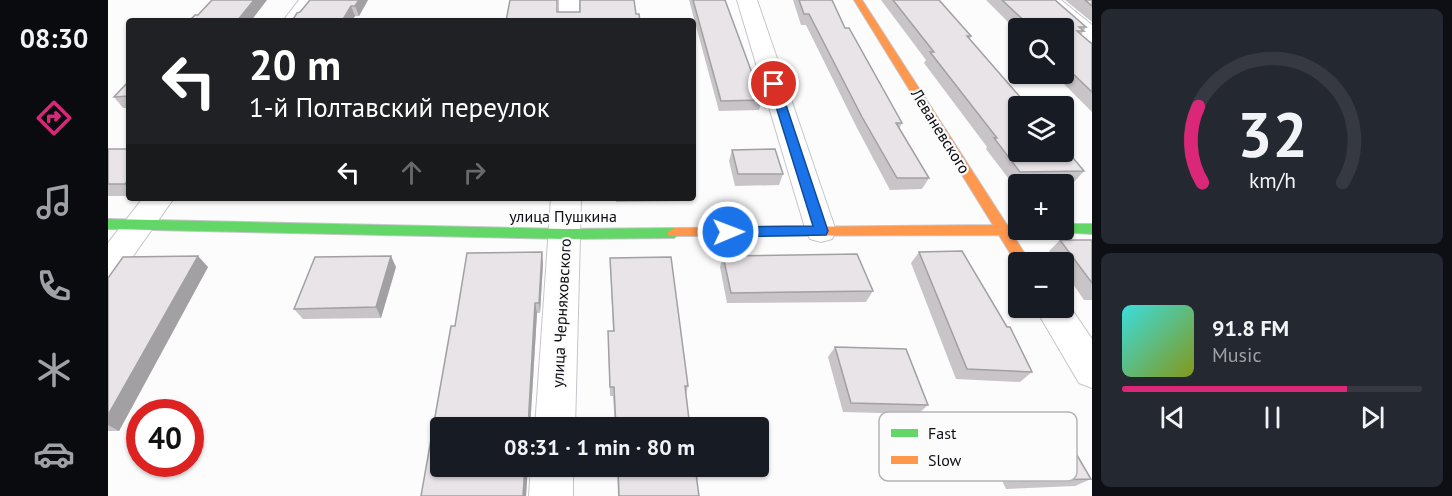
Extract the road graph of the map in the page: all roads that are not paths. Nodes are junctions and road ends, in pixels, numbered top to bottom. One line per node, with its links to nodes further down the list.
1 (309, 0): 6 (street)
2 (569, 0): 7 (street)
3 (747, 0): 17 (street)
4 (858, 0): 15 (street, Леваневского)
5 (1049, 0): 8 (street)
6 (295, 18)
7 (569, 18)
8 (1092, 36)
9 (157, 201): 12 (street)
10 (566, 201): 18 (street, улица Черняховского)
11 (108, 224): 12 (street, улица Пушкина)
12 (139, 224): 18 (street, улица Пушкина); 20 (street)
13 (1074, 229): 14 (street)
14 (1092, 229)
15 (1002, 230): 16 (street, улица Пушкина); 17 (street, улица Пушкина); 19 (street, Леваневского)
16 (1008, 230)
17 (821, 231): 18 (street, улица Пушкина)
18 (565, 234): 23 (street, улица Черняховского)
19 (1016, 252)
20 (108, 267)
21 (1058, 318): 22 (street)
22 (1092, 371)
23 (556, 417)
24 (552, 477): 25 (street)
25 (551, 496)

